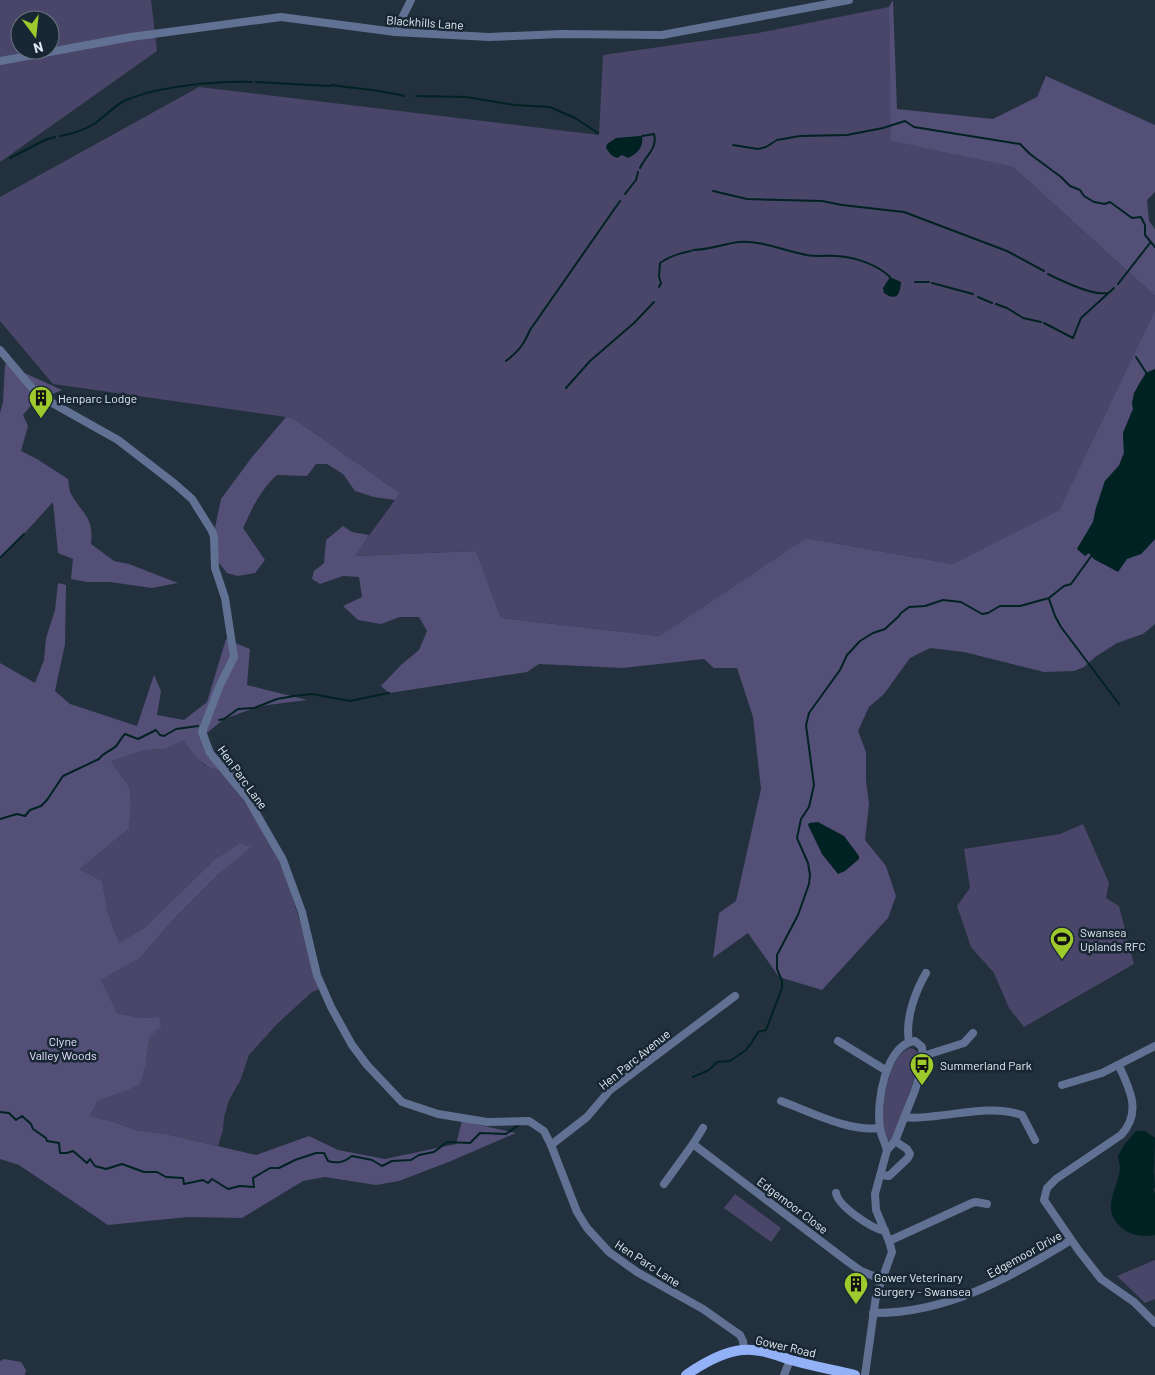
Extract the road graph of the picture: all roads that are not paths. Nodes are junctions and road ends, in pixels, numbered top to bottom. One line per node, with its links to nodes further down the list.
1 (411, 0): 3 (street)
2 (849, 0): 3 (street, Blackhills Lane)
3 (395, 32): 4 (street, Blackhills Lane)
4 (0, 61)
5 (0, 350): 23 (street, Hen Parc Lane)
6 (926, 973): 10 (street)
7 (735, 996): 23 (street, Hen Parc Avenue)
8 (973, 1033): 12 (street)
9 (838, 1041): 14 (street)
10 (909, 1042): 12 (street); 14 (street)
11 (1155, 1046): 13 (street)
12 (924, 1056): 17 (street)
13 (1119, 1066): 15 (street); 30 (street)
14 (887, 1071): 19 (street)
15 (1062, 1085)
16 (782, 1102): 19 (street)
17 (905, 1117): 20 (street); 21 (street)
18 (703, 1128): 22 (street)
19 (880, 1128): 24 (street)
20 (1034, 1140)
21 (895, 1142): 24 (street); 25 (street)
22 (694, 1144): 26 (street); 32 (street, Edgemoor Close)
23 (551, 1145): 35 (street, Hen Parc Lane)
24 (887, 1150): 25 (street)
25 (881, 1175): 29 (street)
26 (664, 1184)
27 (836, 1193): 29 (street)
28 (987, 1204): 31 (street)
29 (885, 1231): 31 (street)
30 (1071, 1240): 33 (street, Edgemoor Drive); 34 (street)
31 (890, 1241): 32 (street)
32 (881, 1279): 33 (street)
33 (874, 1313): 40 (street)
34 (1155, 1323)
35 (744, 1350): 36 (main road, Gower Road); 37 (main road, Gower Road)
36 (790, 1360): 38 (street); 39 (main road, Gower Road)
37 (686, 1375)
38 (784, 1375)
39 (855, 1375)
40 (865, 1375)

